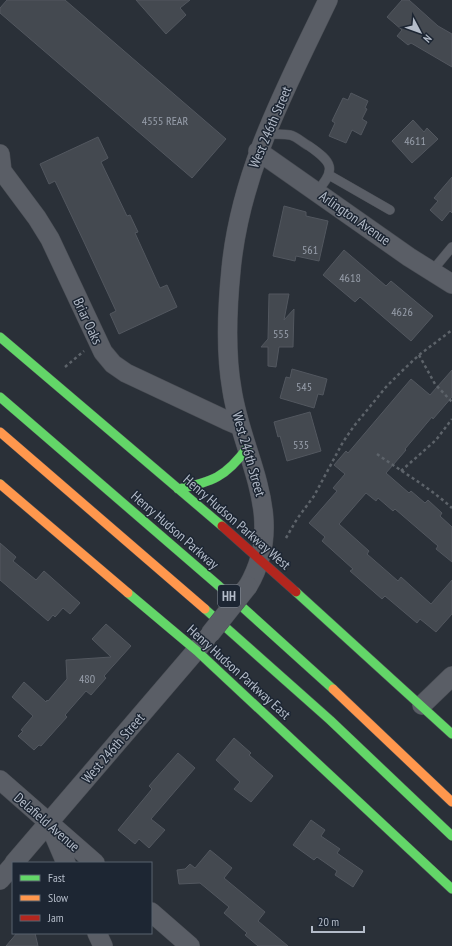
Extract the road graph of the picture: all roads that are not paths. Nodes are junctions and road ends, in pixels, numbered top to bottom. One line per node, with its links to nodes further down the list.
1 (328, 0): 2 (street, West 246th Street)
2 (266, 134): 3 (street, West 246th Street); 5 (lane)
3 (258, 151): 6 (street, Arlington Avenue); 13 (street, West 246th Street)
4 (0, 154): 13 (street, Briar Oaks)
5 (329, 176): 6 (lane); 7 (lane)
6 (317, 191): 9 (street, Arlington Avenue)
7 (390, 210)
8 (452, 247): 9 (lane)
9 (432, 271): 10 (street, Arlington Avenue)
10 (452, 284)
11 (0, 337): 17 (main road, Henry Hudson Parkway West)
12 (0, 397): 24 (main road, Henry Hudson Parkway / HH)
13 (240, 426): 15 (street, West 246th Street)
14 (0, 432): 26 (main road, HH)
15 (247, 448): 17 (main road); 18 (street, West 246th Street)
16 (0, 484): 19 (main road, Henry Hudson Parkway East)
17 (178, 489): 18 (main road, Henry Hudson Parkway West)
18 (260, 559): 19 (street, West 246th Street, bridge); 21 (main road, Henry Hudson Parkway West)
19 (197, 651): 25 (street, West 246th Street); 32 (main road, Henry Hudson Parkway East)
20 (452, 676): 21 (street)
21 (422, 705): 22 (main road, Henry Hudson Parkway West)
22 (452, 734)
23 (0, 780): 25 (street, Delafield Avenue)
24 (452, 802)
25 (49, 823): 27 (street, West 246th Street); 28 (street); 29 (street, Delafield Avenue)
26 (452, 836)
27 (16, 862)
28 (66, 862)
29 (94, 862)
30 (12, 866): 31 (street, West 246th Street)
31 (0, 880)
32 (452, 889)
33 (152, 913): 36 (street)
34 (97, 934): 35 (street)
35 (103, 946)
36 (190, 946)

